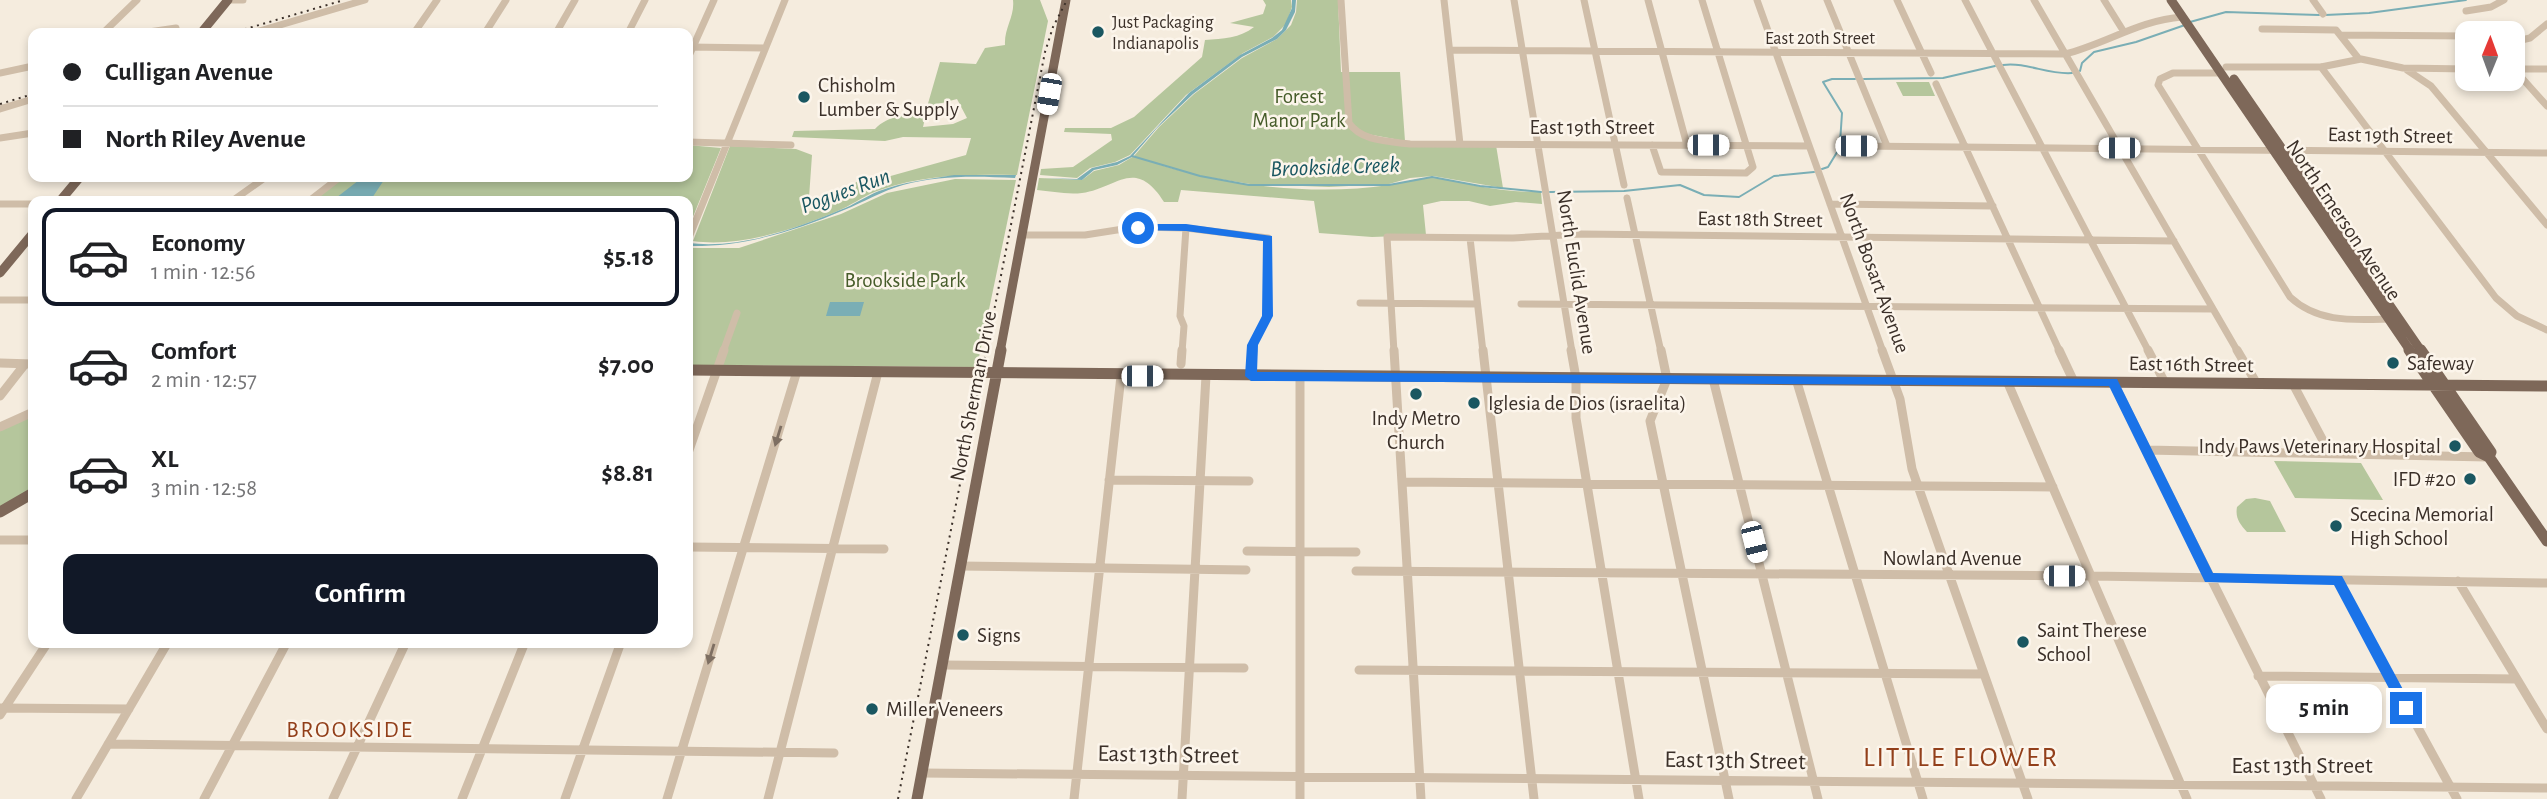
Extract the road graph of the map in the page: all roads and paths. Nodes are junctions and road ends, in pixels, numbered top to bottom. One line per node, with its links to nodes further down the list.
1 (137, 0): 32 (street)
2 (229, 0): 3 (street); 33 (main road)
3 (243, 0)
4 (365, 0): 34 (street)
5 (436, 0): 35 (street)
6 (506, 0): 36 (street)
7 (575, 0): 37 (street)
8 (645, 0): 38 (street)
9 (714, 0): 44 (street)
10 (785, 0): 46 (street)
11 (1066, 0): 109 (main road, North Sherman Drive)
12 (1341, 0): 76 (street, East 19th Street)
13 (1444, 0): 47 (street)
14 (1514, 0): 48 (street, North Euclid Avenue)
15 (1584, 0): 49 (street)
16 (1648, 0): 50 (street)
17 (1702, 0): 51 (street)
18 (1756, 0): 52 (street, North Bosart Avenue)
19 (1827, 0): 53 (street)
20 (1897, 0): 54 (street)
21 (1965, 0): 55 (street)
22 (2034, 0): 56 (street)
23 (2104, 0): 40 (street)
24 (2171, 0): 30 (main road, North Emerson Avenue)
25 (2179, 0): 30 (main road, North Emerson Avenue)
26 (2313, 0): 29 (street)
27 (2504, 0): 28 (street)
28 (2466, 10)
29 (2323, 13)
30 (2189, 21): 40 (street, East 20th Street); 64 (main road, North Emerson Avenue)
31 (2547, 24): 43 (street)
32 (108, 28)
33 (205, 28)
34 (282, 28)
35 (417, 28)
36 (488, 28)
37 (559, 28)
38 (631, 28)
39 (2262, 29): 41 (street)
40 (2124, 32): 56 (street, East 20th Street)
41 (2340, 35): 42 (street); 57 (street)
42 (2455, 36)
43 (2525, 39)
44 (693, 41)
45 (693, 47): 46 (street)
46 (765, 47): 75 (street)
47 (1450, 50): 48 (street, East 20th Street); 76 (street)
48 (1523, 50): 49 (street, East 20th Street); 77 (street, North Euclid Avenue)
49 (1595, 50): 50 (street, East 20th Street); 78 (street)
50 (1662, 51): 51 (street, East 20th Street); 81 (street)
51 (1719, 51): 52 (street, East 20th Street); 82 (street)
52 (1775, 52): 53 (street, East 20th Street); 83 (street, North Bosart Avenue)
53 (1848, 52): 54 (street, East 20th Street); 85 (street)
54 (1921, 53): 55 (street, East 20th Street); 66 (street)
55 (1993, 53): 56 (street, East 20th Street); 87 (street)
56 (2065, 54): 88 (street)
57 (2359, 59): 59 (street); 60 (street)
58 (28, 67): 65 (street)
59 (2321, 67): 64 (street); 91 (street)
60 (2403, 68): 61 (street); 92 (street)
61 (2455, 69)
62 (2525, 69): 63 (street)
63 (2547, 69)
64 (2223, 70): 89 (street); 90 (main road, North Emerson Avenue)
65 (0, 73)
66 (1931, 74)
67 (2525, 82): 70 (street)
68 (1936, 84): 86 (street)
69 (28, 100): 71 (street)
70 (2547, 106)
71 (0, 108)
72 (28, 134): 73 (street)
73 (0, 138)
74 (693, 142): 75 (street)
75 (726, 143): 79 (street); 107 (street)
76 (1460, 144): 77 (street, East 19th Street)
77 (1538, 144): 78 (street, East 19th Street); 111 (street, North Euclid Avenue)
78 (1615, 144): 80 (street, East 19th Street); 97 (street)
79 (791, 145)
80 (1653, 145): 81 (street, East 19th Street); 82 (street)
81 (1687, 145): 82 (street, East 19th Street)
82 (1748, 145): 83 (street, East 19th Street)
83 (1809, 146): 104 (street, North Bosart Avenue)
84 (1856, 146): 85 (street, East 19th Street)
85 (1887, 146): 86 (street, East 19th Street)
86 (1965, 147): 87 (street, East 19th Street); 105 (street)
87 (2042, 147): 88 (street, East 19th Street); 116 (street)
88 (2119, 148): 89 (street, East 19th Street); 117 (street)
89 (2197, 149): 90 (street, East 19th Street); 132 (street)
90 (2278, 149): 91 (street, East 19th Street); 132 (main road, North Emerson Avenue); 160 (main road, North Emerson Avenue)
91 (2385, 152): 92 (street, East 19th Street); 133 (street)
92 (2487, 153): 93 (street, East 19th Street); 106 (street)
93 (2547, 153)
94 (76, 182): 98 (main road)
95 (259, 182): 99 (street)
96 (334, 182): 100 (street)
97 (1624, 185)
98 (64, 196)
99 (239, 196)
100 (315, 196)
101 (1627, 198): 110 (street)
102 (0, 204): 103 (street)
103 (28, 204)
104 (1830, 204): 105 (street); 112 (street, North Bosart Avenue)
105 (1993, 206): 115 (street)
106 (2547, 225)
107 (693, 226)
108 (1186, 228): 109 (street); 136 (street); 145 (street)
109 (1023, 235): 142 (main road, North Sherman Drive)
110 (1635, 236): 111 (street, East 18th Street); 112 (street, East 18th Street); 126 (street)
111 (1553, 237): 113 (street, East 18th Street); 123 (street, North Euclid Avenue)
112 (1842, 237): 115 (street, East 18th Street); 127 (street, North Bosart Avenue)
113 (1470, 238): 122 (street, East 18th Street); 124 (street)
114 (28, 239): 118 (main road)
115 (2008, 239): 116 (street, East 18th Street); 128 (street)
116 (2090, 241): 117 (street, East 18th Street); 129 (street)
117 (2174, 241): 130 (street)
118 (0, 272)
119 (0, 300): 120 (street)
120 (28, 300)
121 (1360, 303): 122 (street)
122 (1391, 303): 124 (street); 147 (street)
123 (1565, 303): 125 (street); 126 (street); 149 (street, North Euclid Avenue)
124 (1477, 304): 148 (street)
125 (1521, 304)
126 (1651, 304): 127 (street); 150 (street)
127 (1866, 305): 128 (street); 153 (street, North Bosart Avenue)
128 (2040, 307): 129 (street); 155 (street)
129 (2126, 308): 130 (street); 157 (street)
130 (2213, 309): 158 (street)
131 (737, 313): 139 (street)
132 (2389, 319): 160 (main road, North Emerson Avenue)
133 (2547, 330)
134 (0, 363): 135 (street)
135 (28, 364)
136 (1181, 364)
137 (28, 365): 162 (street)
138 (693, 370): 139 (main road, East 16th Street)
139 (717, 370): 140 (main road, East 16th Street); 165 (street)
140 (797, 371): 141 (main road, East 16th Street); 186 (street, one-way to 186)
141 (878, 372): 142 (main road, East 16th Street); 187 (street)
142 (996, 374): 143 (main road, East 16th Street); 192 (main road, North Sherman Drive)
143 (1121, 376): 144 (main road, East 16th Street); 169 (street)
144 (1206, 376): 145 (main road, East 16th Street); 170 (street)
145 (1251, 376): 146 (main road, East 16th Street)
146 (1300, 377): 147 (main road, East 16th Street); 190 (street)
147 (1396, 377): 148 (main road, East 16th Street); 172 (street)
148 (1486, 378): 149 (main road, East 16th Street); 173 (street)
149 (1576, 378): 150 (main road, East 16th Street); 174 (street, North Euclid Avenue)
150 (1667, 379): 151 (main road, East 16th Street); 175 (street)
151 (1713, 379): 152 (main road, East 16th Street); 176 (street)
152 (1796, 379): 153 (main road, East 16th Street); 177 (street)
153 (1893, 380): 154 (main road, East 16th Street); 178 (street, North Bosart Avenue)
154 (2007, 381): 155 (main road, East 16th Street); 179 (street)
155 (2074, 382): 156 (main road, East 16th Street)
156 (2113, 382): 157 (main road, East 16th Street); 166 (street)
157 (2165, 383): 158 (main road, East 16th Street)
158 (2257, 384): 159 (main road, East 16th Street)
159 (2293, 384): 160 (main road, East 16th Street); 167 (street)
160 (2440, 385): 161 (main road, East 16th Street); 168 (main road, North Emerson Avenue)
161 (2547, 386)
162 (0, 396)
163 (28, 414): 164 (street)
164 (0, 427)
165 (693, 439)
166 (2147, 450): 167 (street); 205 (street)
167 (2329, 452): 168 (street)
168 (2489, 457): 184 (main road, North Emerson Avenue)
169 (1109, 480): 170 (street); 193 (street)
170 (1200, 481): 171 (street); 194 (street)
171 (1249, 481)
172 (1402, 482): 173 (street); 197 (street)
173 (1498, 483): 174 (street); 198 (street)
174 (1587, 484): 175 (street); 199 (street, North Euclid Avenue)
175 (1663, 484): 176 (street); 200 (street)
176 (1739, 485): 177 (street); 201 (street)
177 (1828, 485): 178 (street); 202 (street)
178 (1917, 486): 179 (street); 203 (street, North Bosart Avenue)
179 (2053, 487): 204 (street)
180 (28, 496): 181 (main road)
181 (0, 512)
182 (0, 540): 183 (street)
183 (28, 540)
184 (2547, 541)
185 (693, 547): 186 (street)
186 (744, 548): 187 (street); 238 (street, one-way to 238)
187 (833, 548): 188 (street); 239 (street)
188 (884, 549)
189 (1247, 551): 190 (street)
190 (1300, 551): 191 (street); 244 (street)
191 (1356, 552)
192 (960, 566): 193 (street); 215 (main road, North Sherman Drive)
193 (1099, 568): 194 (street); 216 (street)
194 (1195, 569): 195 (street); 217 (street)
195 (1247, 570)
196 (1356, 571): 197 (street, Nowland Avenue)
197 (1407, 572): 198 (street, Nowland Avenue); 220 (street)
198 (1508, 572): 199 (street, Nowland Avenue); 221 (street)
199 (1602, 573): 200 (street, Nowland Avenue); 222 (street, North Euclid Avenue)
200 (1682, 573): 201 (street, Nowland Avenue); 223 (street)
201 (1762, 574): 202 (street, Nowland Avenue); 224 (street)
202 (1855, 575): 203 (street, Nowland Avenue); 225 (street)
203 (1949, 575): 204 (street, Nowland Avenue); 226 (street, North Bosart Avenue)
204 (2091, 576): 205 (street, Nowland Avenue); 252 (street)
205 (2209, 578): 206 (street, Nowland Avenue); 227 (street)
206 (2337, 580): 207 (street, Nowland Avenue); 228 (street)
207 (2458, 581): 208 (street, Nowland Avenue); 229 (street)
208 (2547, 583)
209 (43, 648): 231 (street)
210 (165, 648): 230 (street)
211 (284, 648): 234 (street)
212 (403, 648): 235 (street)
213 (524, 648): 236 (street)
214 (619, 648): 237 (street)
215 (942, 665): 216 (street); 241 (main road, North Sherman Drive)
216 (1088, 666): 217 (street); 242 (street)
217 (1189, 668): 218 (street); 243 (street)
218 (1244, 668)
219 (1359, 670): 220 (street)
220 (1413, 670): 221 (street); 245 (street)
221 (1519, 670): 222 (street); 246 (street)
222 (1618, 671): 223 (street); 247 (street, North Euclid Avenue)
223 (1702, 672): 224 (street); 248 (street)
224 (1786, 672): 225 (street); 249 (street)
225 (1885, 673): 226 (street); 250 (street)
226 (1983, 674): 251 (street, North Bosart Avenue)
227 (2258, 676): 228 (street); 253 (street)
228 (2389, 677): 229 (street); 254 (street)
229 (2516, 678): 232 (street)
230 (129, 709): 231 (street); 233 (street)
231 (1, 710)
232 (2547, 729)
233 (108, 744): 234 (street); 256 (street)
234 (233, 745): 235 (street); 257 (street)
235 (358, 747): 236 (street); 258 (street)
236 (482, 749): 237 (street); 259 (street)
237 (583, 750): 238 (street); 260 (street)
238 (681, 751): 239 (street); 261 (street)
239 (780, 752): 240 (street); 262 (street)
240 (834, 753)
241 (922, 773): 242 (street, East 13th Street); 263 (main road, North Sherman Drive)
242 (1076, 775): 243 (street, East 13th Street); 264 (street)
243 (1183, 776): 244 (street, East 13th Street); 265 (street)
244 (1300, 777): 245 (street, East 13th Street); 266 (street)
245 (1420, 778): 246 (street, East 13th Street); 267 (street)
246 (1531, 779): 247 (street, East 13th Street); 268 (street)
247 (1636, 780): 248 (street, East 13th Street); 269 (street, North Euclid Avenue)
248 (1725, 781): 249 (street, East 13th Street); 270 (street)
249 (1814, 782): 250 (street, East 13th Street); 271 (street)
250 (1918, 783): 251 (street, East 13th Street); 272 (street)
251 (2022, 784): 252 (street, East 13th Street); 273 (street, North Bosart Avenue)
252 (2181, 785): 253 (street, East 13th Street); 274 (street)
253 (2314, 786): 254 (street, East 13th Street); 275 (street)
254 (2450, 787): 255 (street, East 13th Street); 276 (street)
255 (2547, 788)
256 (76, 799)
257 (204, 799)
258 (333, 799)
259 (462, 799)
260 (565, 799)
261 (667, 799)
262 (768, 799)
263 (917, 799)
264 (1074, 799)
265 (1182, 799)
266 (1300, 799)
267 (1421, 799)
268 (1534, 799)
269 (1639, 799)
270 (1729, 799)
271 (1818, 799)
272 (1923, 799)
273 (2028, 799)
274 (2187, 799)
275 (2321, 799)
276 (2457, 799)

